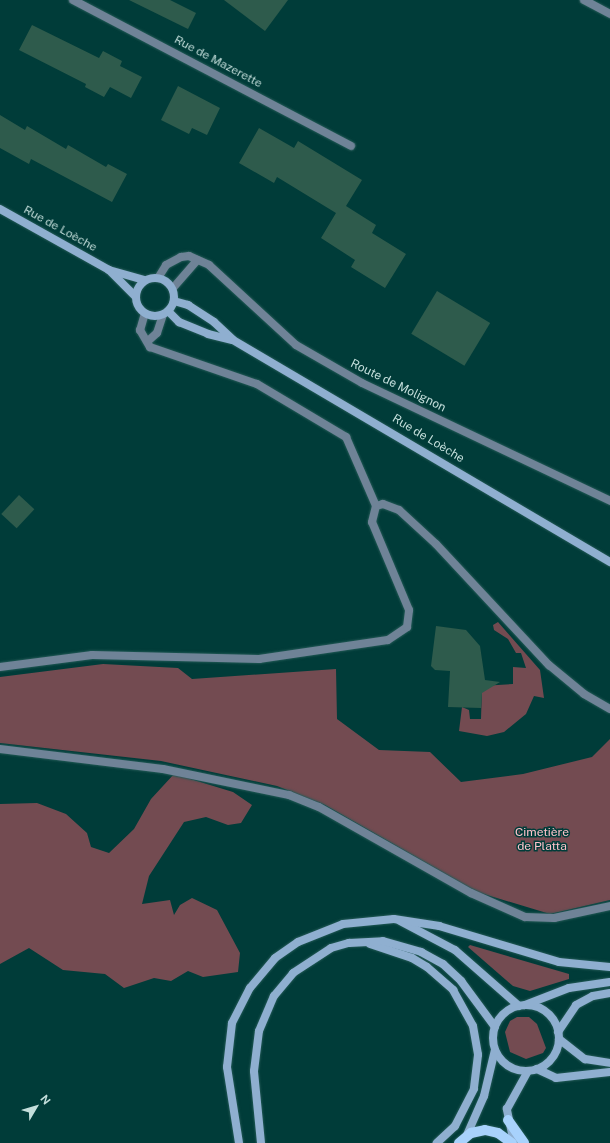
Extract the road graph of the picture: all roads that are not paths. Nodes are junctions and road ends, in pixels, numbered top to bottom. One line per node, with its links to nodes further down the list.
1 (73, 0): 4 (street, Rue de Mazerette)
2 (584, 0): 3 (street)
3 (610, 14)
4 (351, 146)
5 (0, 209): 7 (main road, Rue de Loèche)
6 (197, 260): 8 (street, Route de Molignon); 10 (street); 17 (street, Route de Molignon)
7 (109, 270): 9 (main road, Rue de Loèche); 11 (main road, Rue de Loèche)
8 (158, 278): 9 (main road); 10 (main road)
9 (145, 280): 11 (main road)
10 (172, 288): 12 (main road)
11 (136, 297): 13 (main road)
12 (174, 301): 14 (main road); 15 (main road, Rue de Loèche)
13 (145, 313): 14 (main road); 16 (street)
14 (166, 313): 15 (main road, Rue de Loèche); 16 (street)
15 (233, 340): 19 (main road, Rue de Loèche)
16 (148, 341): 18 (street)
17 (610, 501)
18 (376, 506): 20 (street); 21 (street)
19 (610, 562)
20 (0, 667)
21 (610, 709)
22 (0, 749): 23 (street)
23 (610, 906)
24 (394, 918): 26 (main road); 29 (main road); 39 (main road)
25 (363, 942): 30 (main road); 40 (main road); 41 (main road)
26 (610, 967)
27 (610, 982): 29 (main road)
28 (610, 993): 31 (main road)
29 (522, 1006): 30 (main road); 31 (main road)
30 (495, 1027): 32 (main road)
31 (558, 1035): 33 (main road); 34 (main road)
32 (494, 1050): 35 (main road); 38 (main road)
33 (610, 1063)
34 (537, 1070): 35 (main road); 36 (main road)
35 (528, 1071): 37 (main road)
36 (610, 1072)
37 (508, 1120): 42 (main road); 43 (main road)
38 (462, 1140): 42 (main road)
39 (239, 1143)
40 (261, 1143)
41 (437, 1143)
42 (513, 1143)
43 (524, 1143)

